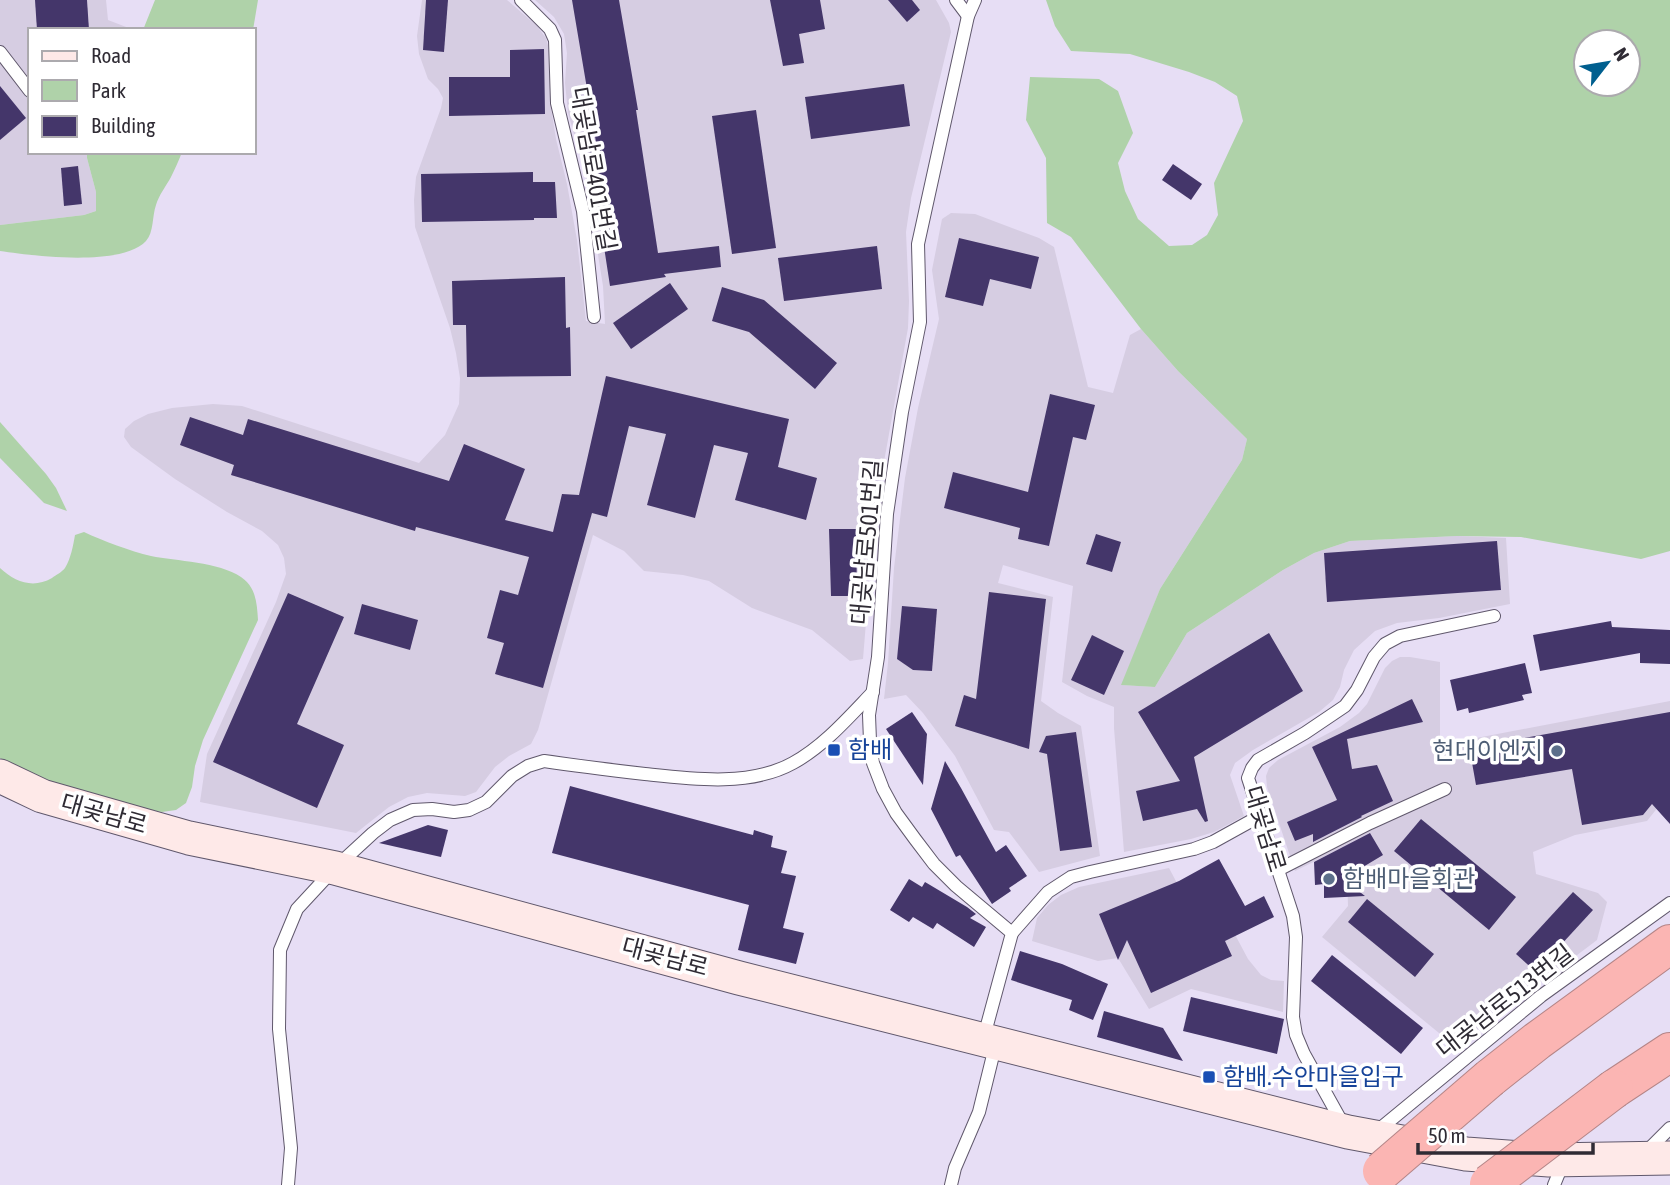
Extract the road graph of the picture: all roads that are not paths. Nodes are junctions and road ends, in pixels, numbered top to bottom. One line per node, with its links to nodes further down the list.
1 (521, 0): 7 (lane, 대곶남로401번길)
2 (956, 0): 4 (lane)
3 (975, 0): 4 (lane, 대곶남로501번길)
4 (968, 16): 9 (lane, 대곶남로501번길)
5 (0, 52): 6 (lane)
6 (28, 88)
7 (594, 317)
8 (1494, 616): 12 (lane, 대곶남로)
9 (873, 692): 13 (lane); 16 (lane, 대곶남로501번길)
10 (0, 776): 13 (street, 대곶남로)
11 (1445, 789): 14 (lane)
12 (1260, 816): 14 (lane, 대곶남로); 16 (lane)
13 (335, 868): 18 (street, 대곶남로); 24 (lane)
14 (1278, 870): 21 (lane, 대곶남로)
15 (1670, 903): 21 (lane, 대곶남로513번길)
16 (1012, 933): 18 (lane)
17 (1670, 944): 21 (highway, bridge)
18 (989, 1042): 21 (street, 대곶남로); 25 (lane)
19 (1670, 1052): 26 (highway, bridge)
20 (1670, 1128): 22 (lane)
21 (1367, 1156): 23 (street, 대곶남로)
22 (1655, 1158): 23 (street, 대곶남로)
23 (1559, 1172)
24 (288, 1185)
25 (951, 1185)
26 (1488, 1185)

